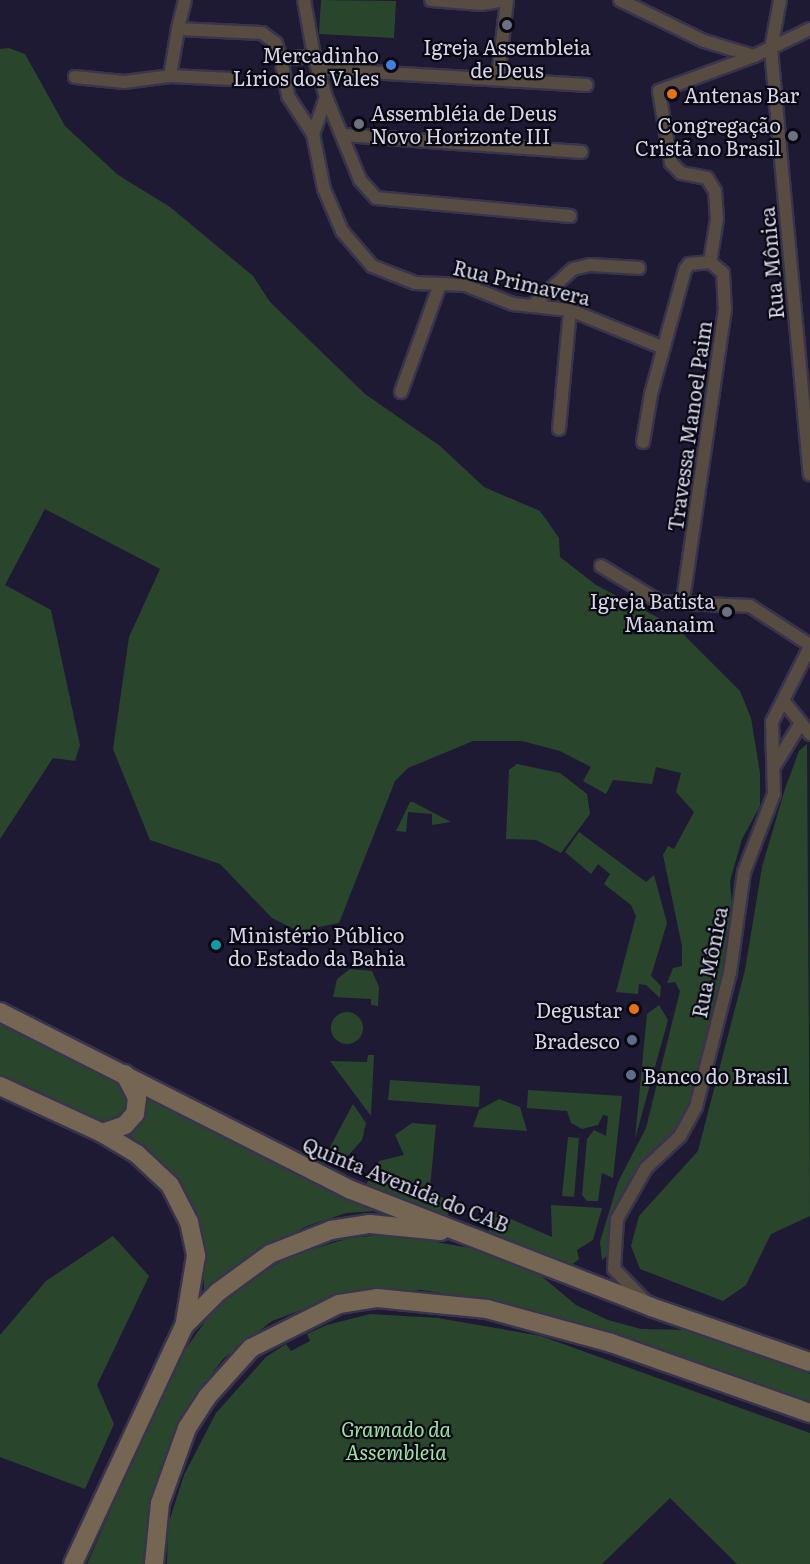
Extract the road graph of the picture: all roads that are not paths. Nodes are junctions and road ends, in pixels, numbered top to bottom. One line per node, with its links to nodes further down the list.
1 (185, 0): 8 (street)
2 (304, 0): 11 (street)
3 (431, 0): 7 (street)
4 (506, 0): 7 (street); 17 (street)
5 (620, 0): 12 (street)
6 (780, 0): 10 (street, Rua Mônica)
7 (463, 1)
8 (178, 29): 13 (street); 15 (street)
9 (810, 30): 10 (street)
10 (771, 49): 12 (street); 34 (street, Rua Mônica)
11 (314, 56): 13 (street); 14 (street)
12 (754, 56): 25 (street)
13 (281, 59): 21 (street, Rua Primavera)
14 (318, 69): 17 (street); 20 (street)
15 (170, 76): 16 (street); 18 (street)
16 (75, 77)
17 (498, 78): 19 (street)
18 (232, 79)
19 (587, 85)
20 (326, 97): 21 (street); 22 (street)
21 (314, 134): 27 (street, Rua Primavera)
22 (344, 135): 23 (street); 24 (street)
23 (581, 152)
24 (570, 216)
25 (710, 262): 30 (street); 36 (street, Travessa Manoel Paim)
26 (639, 268): 28 (street)
27 (440, 284): 28 (street, Rua Primavera); 31 (street)
28 (532, 306): 29 (street, Rua Primavera)
29 (570, 310): 30 (street, Rua Primavera); 32 (street)
30 (664, 348): 33 (street)
31 (401, 392)
32 (559, 429)
33 (643, 442)
34 (810, 474)
35 (601, 566): 36 (street)
36 (683, 602): 37 (street)
37 (810, 646): 38 (street, Rua Mônica)
38 (785, 703): 39 (street); 41 (street, Rua Mônica)
39 (799, 726): 40 (street); 41 (street)
40 (810, 734)
41 (776, 765): 47 (street, Rua Mônica)
42 (0, 1012): 43 (main road, Quinta Avenida do CAB)
43 (125, 1074): 45 (main road); 46 (main road, Quinta Avenida do CAB)
44 (0, 1086): 45 (main road)
45 (102, 1134): 48 (main road)
46 (475, 1237): 47 (main road, Quinta Avenida do CAB); 48 (main road)
47 (651, 1307): 49 (main road, Quinta Avenida do CAB)
48 (184, 1326): 51 (main road)
49 (810, 1362)
50 (810, 1413): 52 (main road)
51 (73, 1564)
52 (153, 1564)

